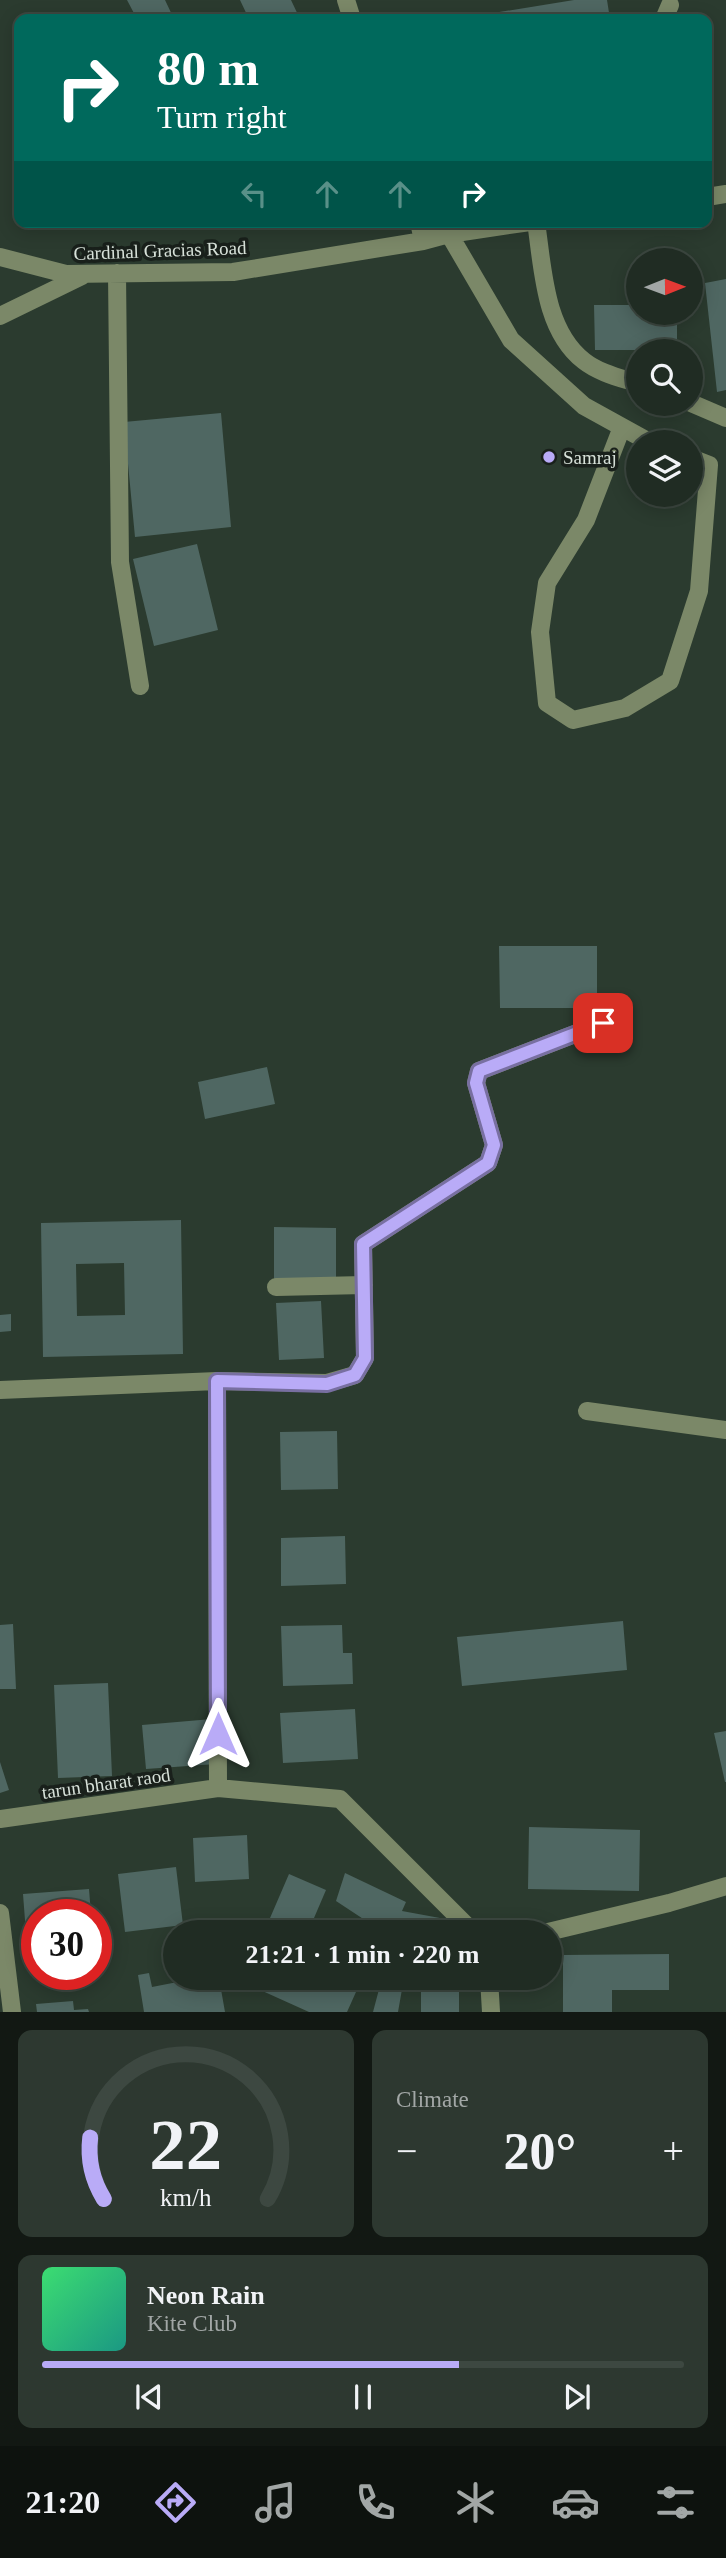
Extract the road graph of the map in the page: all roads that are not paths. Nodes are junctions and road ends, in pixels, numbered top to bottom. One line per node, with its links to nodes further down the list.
1 (420, 228): 5 (street)
2 (490, 228): 4 (street, Cardinal Gracias Road)
3 (537, 228): 10 (street)
4 (449, 234): 5 (street, Cardinal Gracias Road); 13 (street)
5 (423, 241): 7 (street, Cardinal Gracias Road)
6 (0, 257): 8 (street, Cardinal Gracias Road)
7 (117, 273): 8 (street, Cardinal Gracias Road); 16 (street)
8 (87, 274): 9 (street)
9 (0, 316)
10 (626, 379)
11 (703, 408): 12 (street)
12 (726, 418)
13 (622, 427): 14 (street); 15 (street)
14 (627, 430)
15 (703, 463)
16 (140, 686)
17 (603, 1023): 18 (street)
18 (364, 1285): 19 (street); 20 (street)
19 (276, 1287)
20 (217, 1381): 21 (street); 24 (street)
21 (0, 1390)
22 (587, 1411): 23 (street)
23 (726, 1430)
24 (218, 1788): 25 (street, tarun bharat raod); 28 (street, tarun bharat raod)
25 (0, 1819)
26 (726, 1886): 29 (street)
27 (0, 1913): 31 (street)
28 (461, 1920)
29 (562, 1929)
30 (490, 1990): 32 (street)
31 (12, 2012)
32 (491, 2012)

